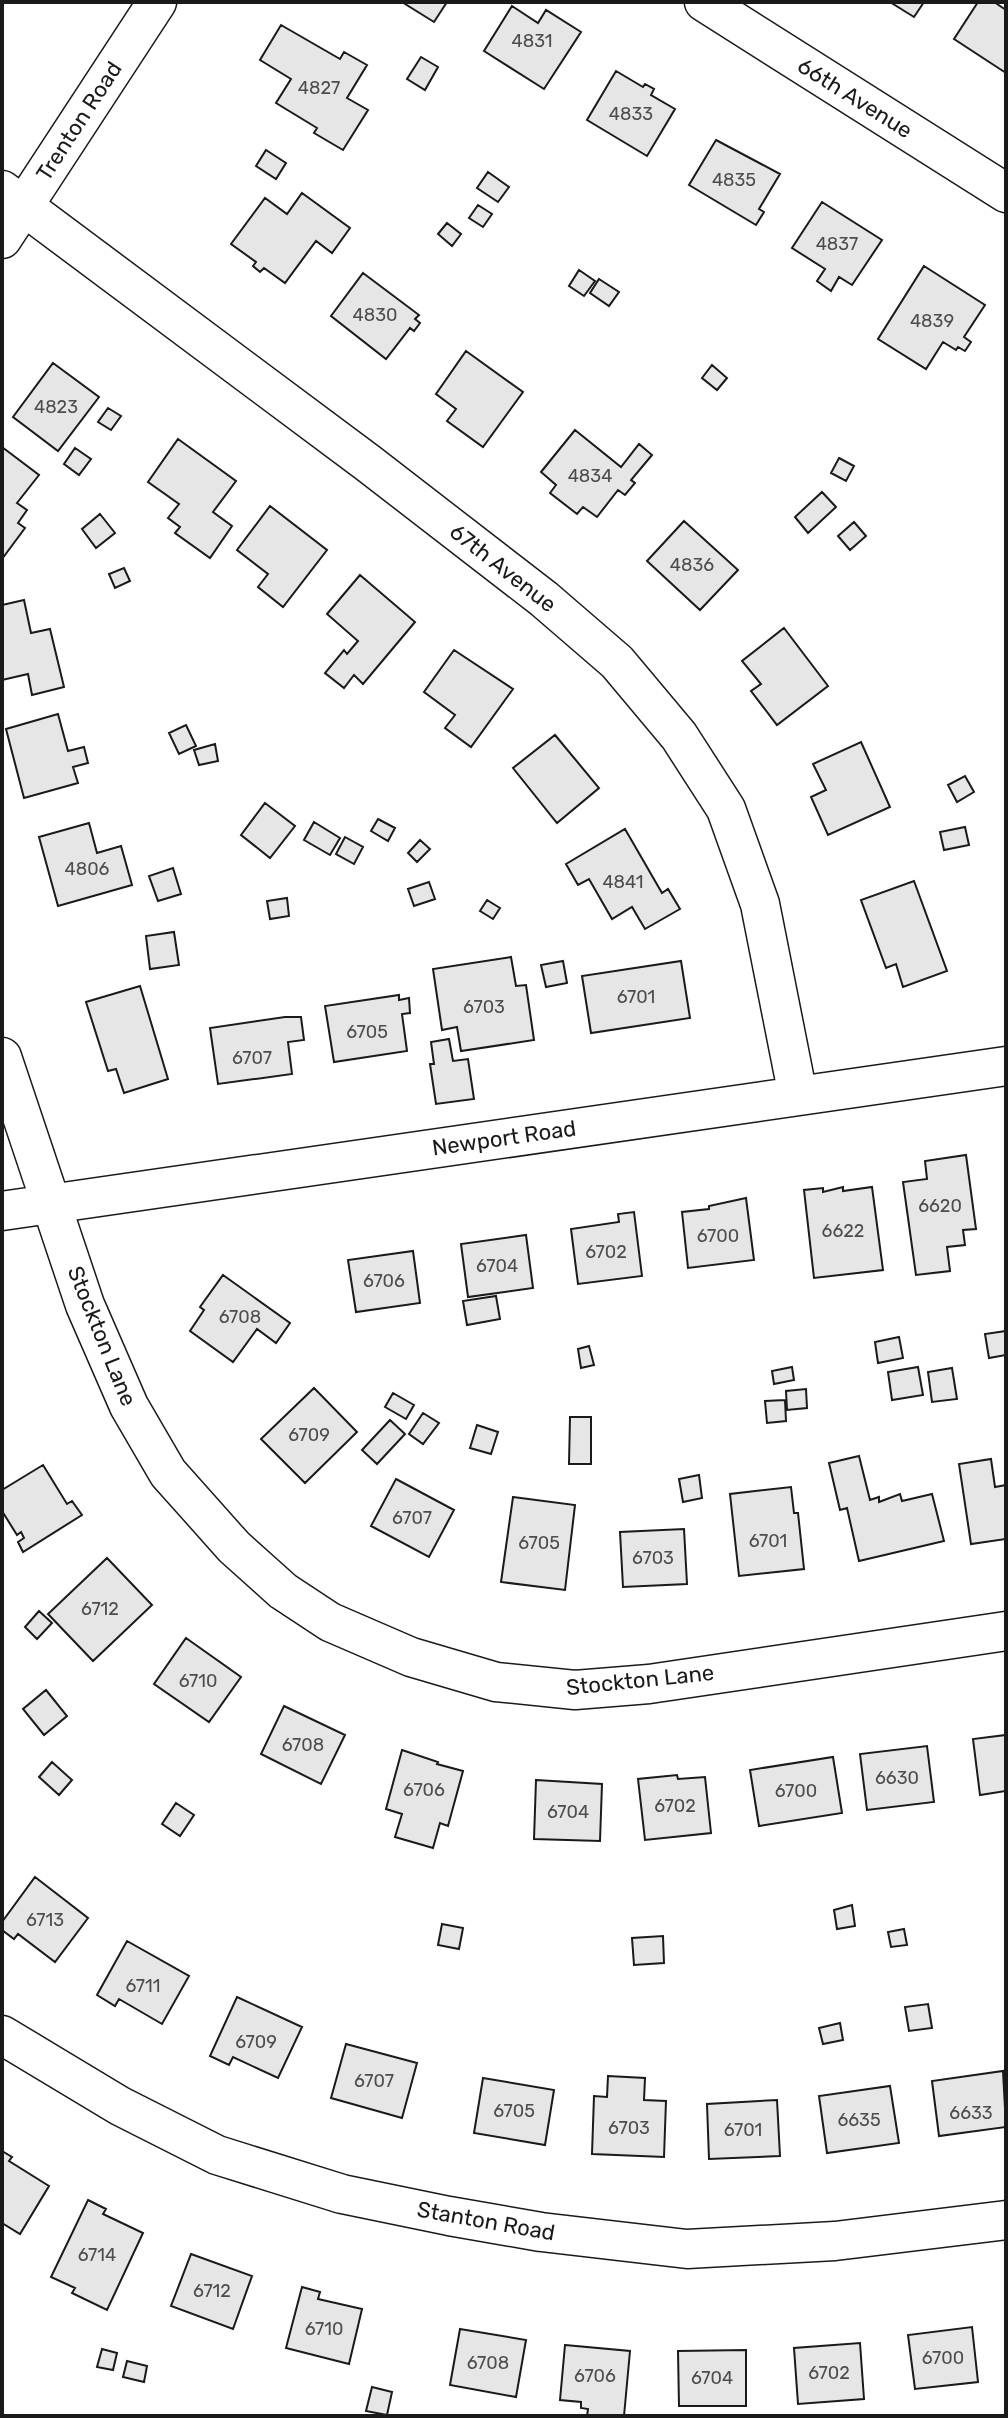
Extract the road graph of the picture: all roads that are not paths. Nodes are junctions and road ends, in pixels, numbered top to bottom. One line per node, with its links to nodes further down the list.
1 (157, 2): 4 (street, Trenton Road)
2 (704, 2): 3 (street, 66th Avenue)
3 (1006, 193)
4 (13, 198): 5 (street, Trenton Road); 8 (street, 67th Avenue)
5 (2, 239)
6 (2, 1057): 9 (street, Stockton Lane)
7 (1006, 1066): 8 (street, Newport Road)
8 (798, 1096): 9 (street, Newport Road)
9 (52, 1203): 10 (street, Newport Road); 11 (street, Stockton Lane)
10 (2, 1211)
11 (1006, 1631)
12 (2, 2035): 13 (street, Stanton Road)
13 (1006, 2220)

